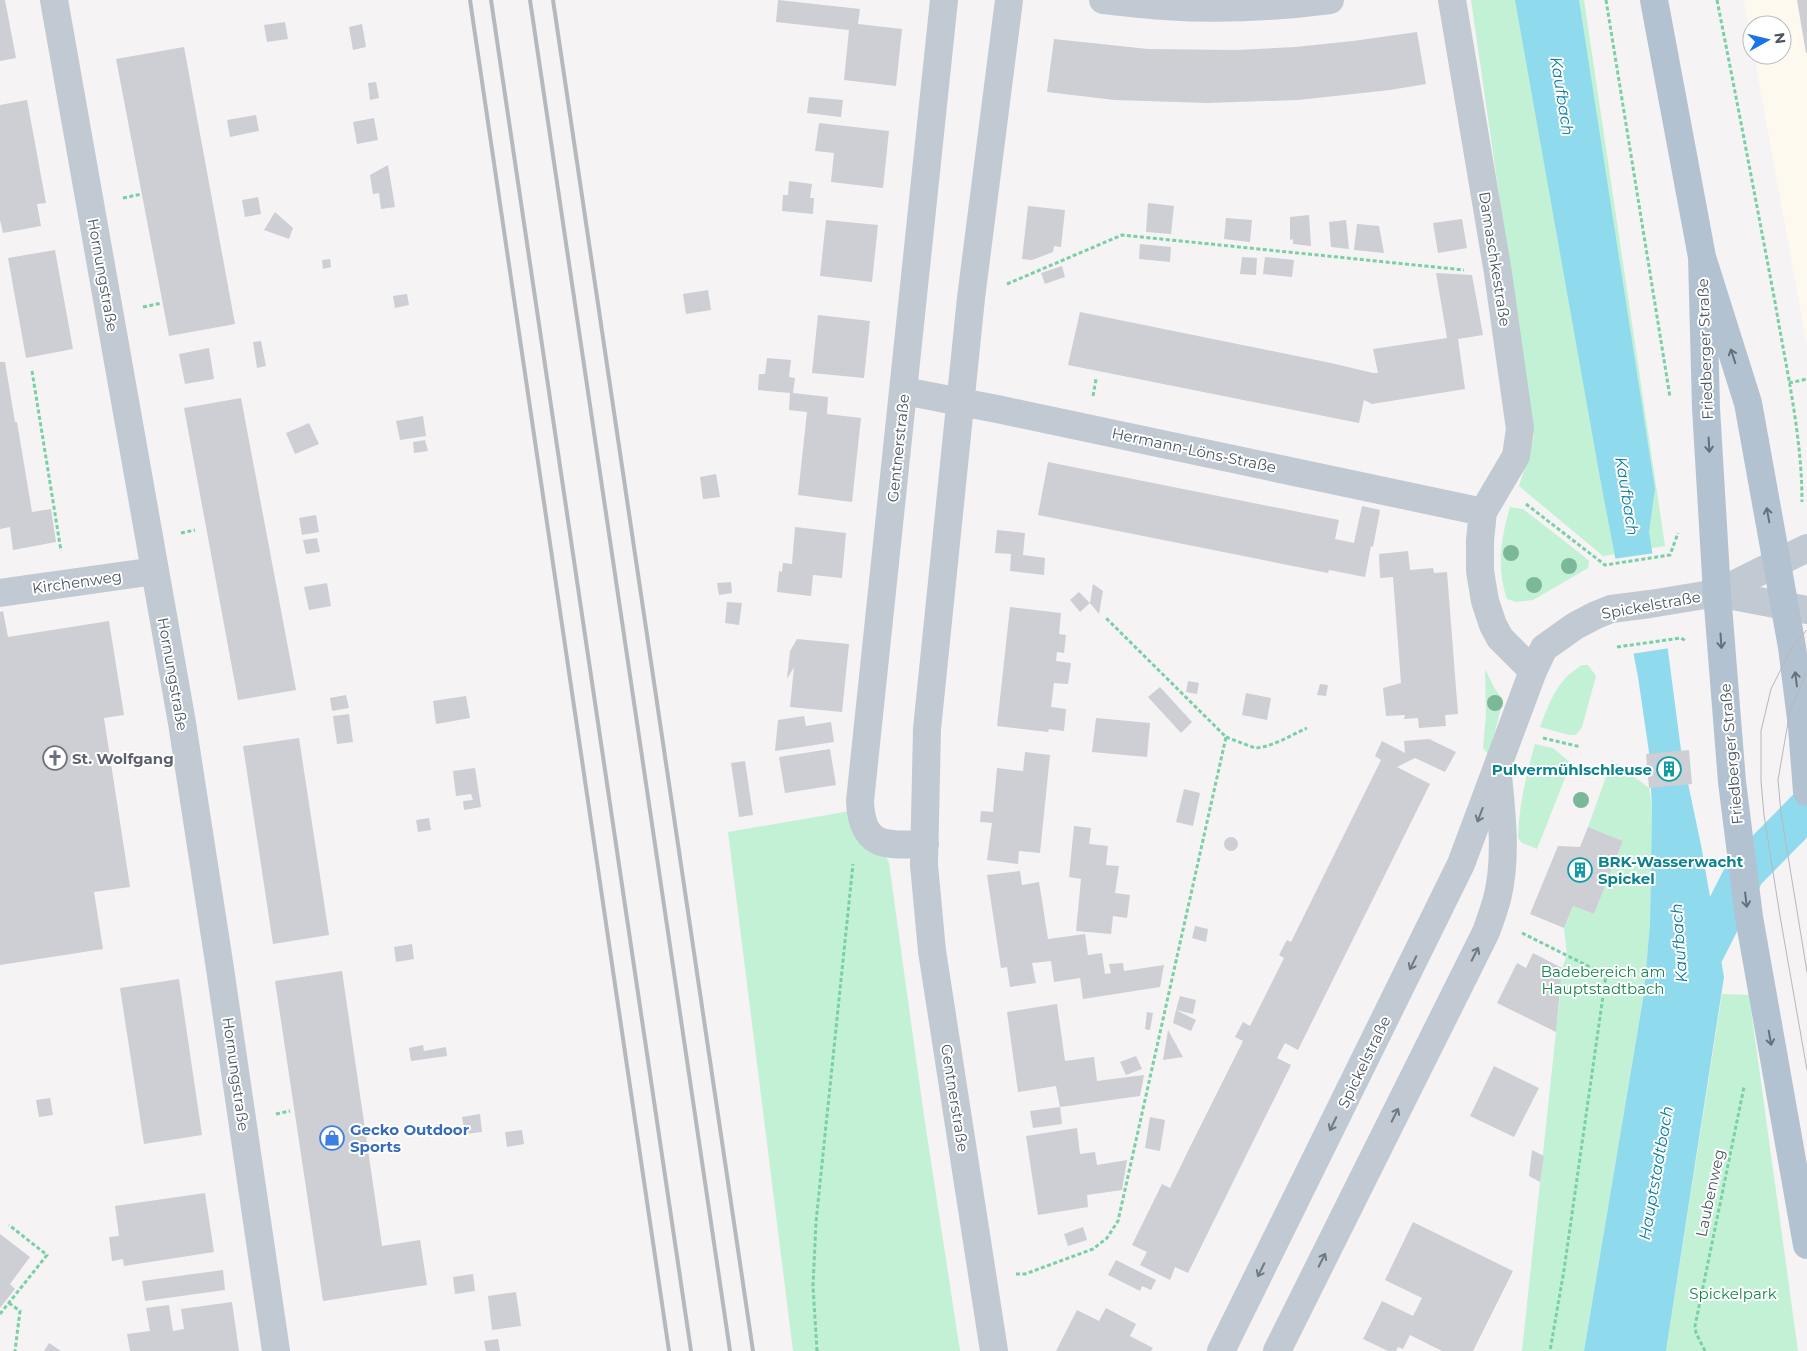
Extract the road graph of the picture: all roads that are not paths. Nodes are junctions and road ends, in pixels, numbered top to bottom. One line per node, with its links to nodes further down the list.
1 (54, 0): 14 (street, Hornungstraße)
2 (944, 0): 9 (street, Gentnerstraße)
3 (1009, 0): 10 (street, Gentnerstraße)
4 (1103, 0): 5 (street)
5 (1330, 0)
6 (1452, 0): 11 (street, Damaschkestraße)
7 (1654, 0): 8 (main road, Friedberger Straße)
8 (1702, 257): 13 (main road, Friedberger Straße, one-way to 8); 16 (main road, Friedberger Straße, one-way to 16)
9 (904, 391): 10 (street, Hermann-Löns-Straße); 21 (street, Gentnerstraße)
10 (960, 401): 11 (street, Hermann-Löns-Straße); 21 (street, Gentnerstraße)
11 (1483, 512): 18 (street)
12 (1807, 548): 13 (street)
13 (1777, 563): 16 (street); 17 (main road, Friedberger Straße)
14 (155, 570): 15 (street, Kirchenweg); 23 (street, Hornungstraße)
15 (0, 593)
16 (1717, 593): 17 (street); 18 (street, Spickelstraße); 22 (main road, Friedberger Straße, one-way to 22)
17 (1796, 608): 20 (main road, Friedberger Straße, one-way to 17)
18 (1533, 671): 19 (street, Spickelstraße)
19 (1497, 769): 25 (street, Spickelstraße, one-way to 25); 26 (street, Spickelstraße, one-way to 19)
20 (1807, 792)
21 (925, 844): 24 (street, Gentnerstraße)
22 (1807, 1245)
23 (276, 1351)
24 (994, 1351)
25 (1222, 1351)
26 (1277, 1351)

